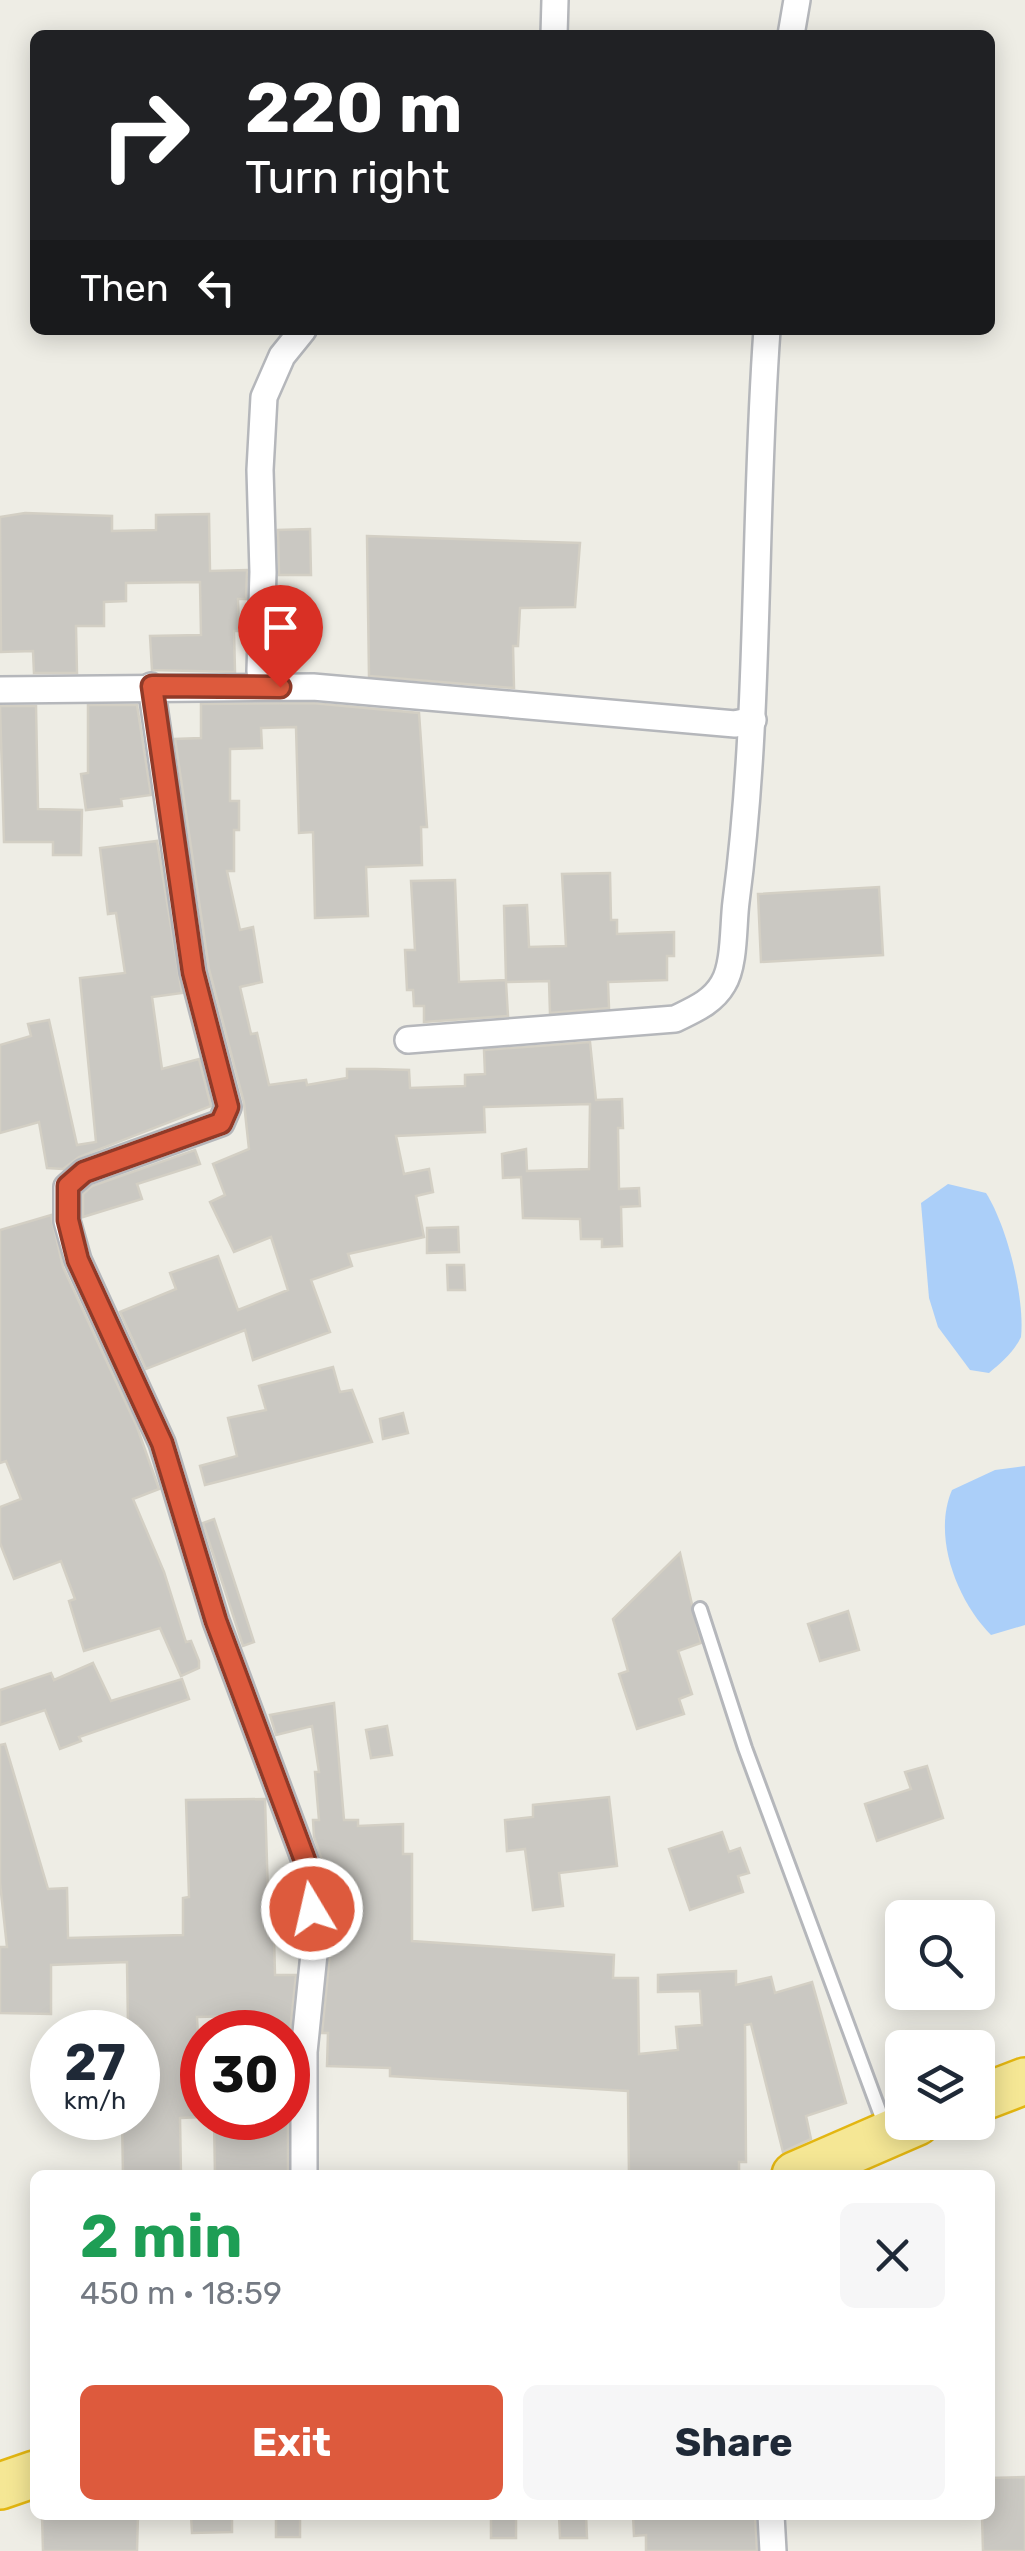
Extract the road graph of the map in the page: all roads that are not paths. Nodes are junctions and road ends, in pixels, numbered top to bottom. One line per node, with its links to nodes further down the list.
1 (555, 0): 3 (street)
2 (798, 0): 4 (street)
3 (554, 30)
4 (792, 30)
5 (298, 335): 7 (street)
6 (767, 335): 10 (street)
7 (260, 672)
8 (152, 686): 9 (street); 10 (street); 17 (street)
9 (0, 690)
10 (754, 720): 11 (street)
11 (408, 1040)
12 (700, 1609): 14 (lane)
13 (1025, 2081): 15 (highway)
14 (885, 2087)
15 (995, 2092)
16 (885, 2135): 18 (highway)
17 (304, 2170)
18 (805, 2170)
19 (30, 2476): 20 (highway)
20 (0, 2486)
21 (771, 2520): 22 (street)
22 (773, 2551)

